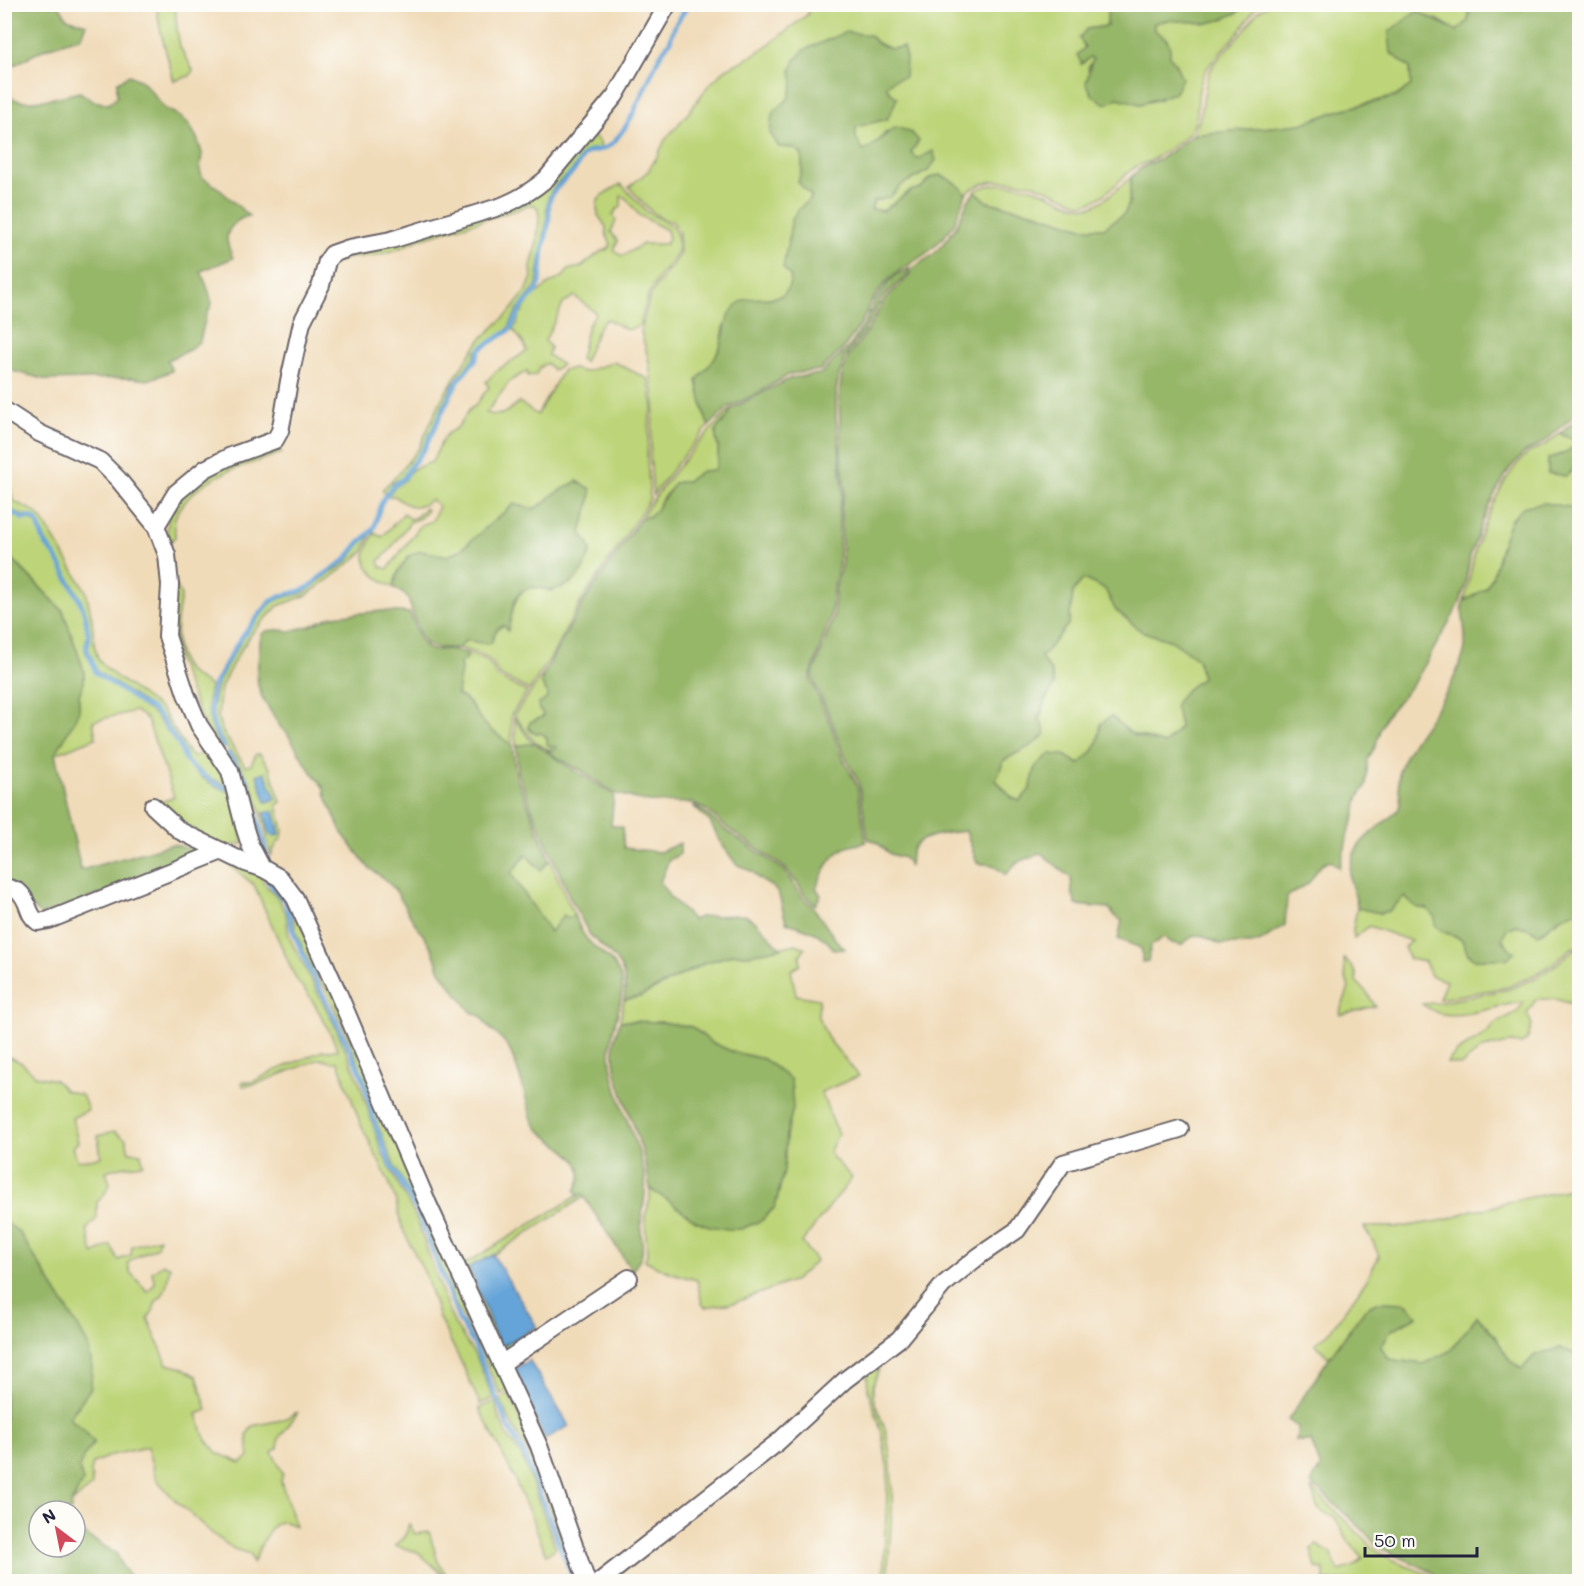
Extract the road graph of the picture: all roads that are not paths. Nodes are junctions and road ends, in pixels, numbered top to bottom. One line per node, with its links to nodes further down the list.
1 (669, 4): 3 (street)
2 (4, 410): 3 (street)
3 (156, 526): 6 (street)
4 (153, 806): 5 (street)
5 (222, 851): 6 (street); 7 (street)
6 (262, 868): 10 (street)
7 (4, 887)
8 (1180, 1130): 12 (street)
9 (629, 1278): 10 (street)
10 (501, 1364): 11 (street)
11 (588, 1581)
12 (600, 1581)

